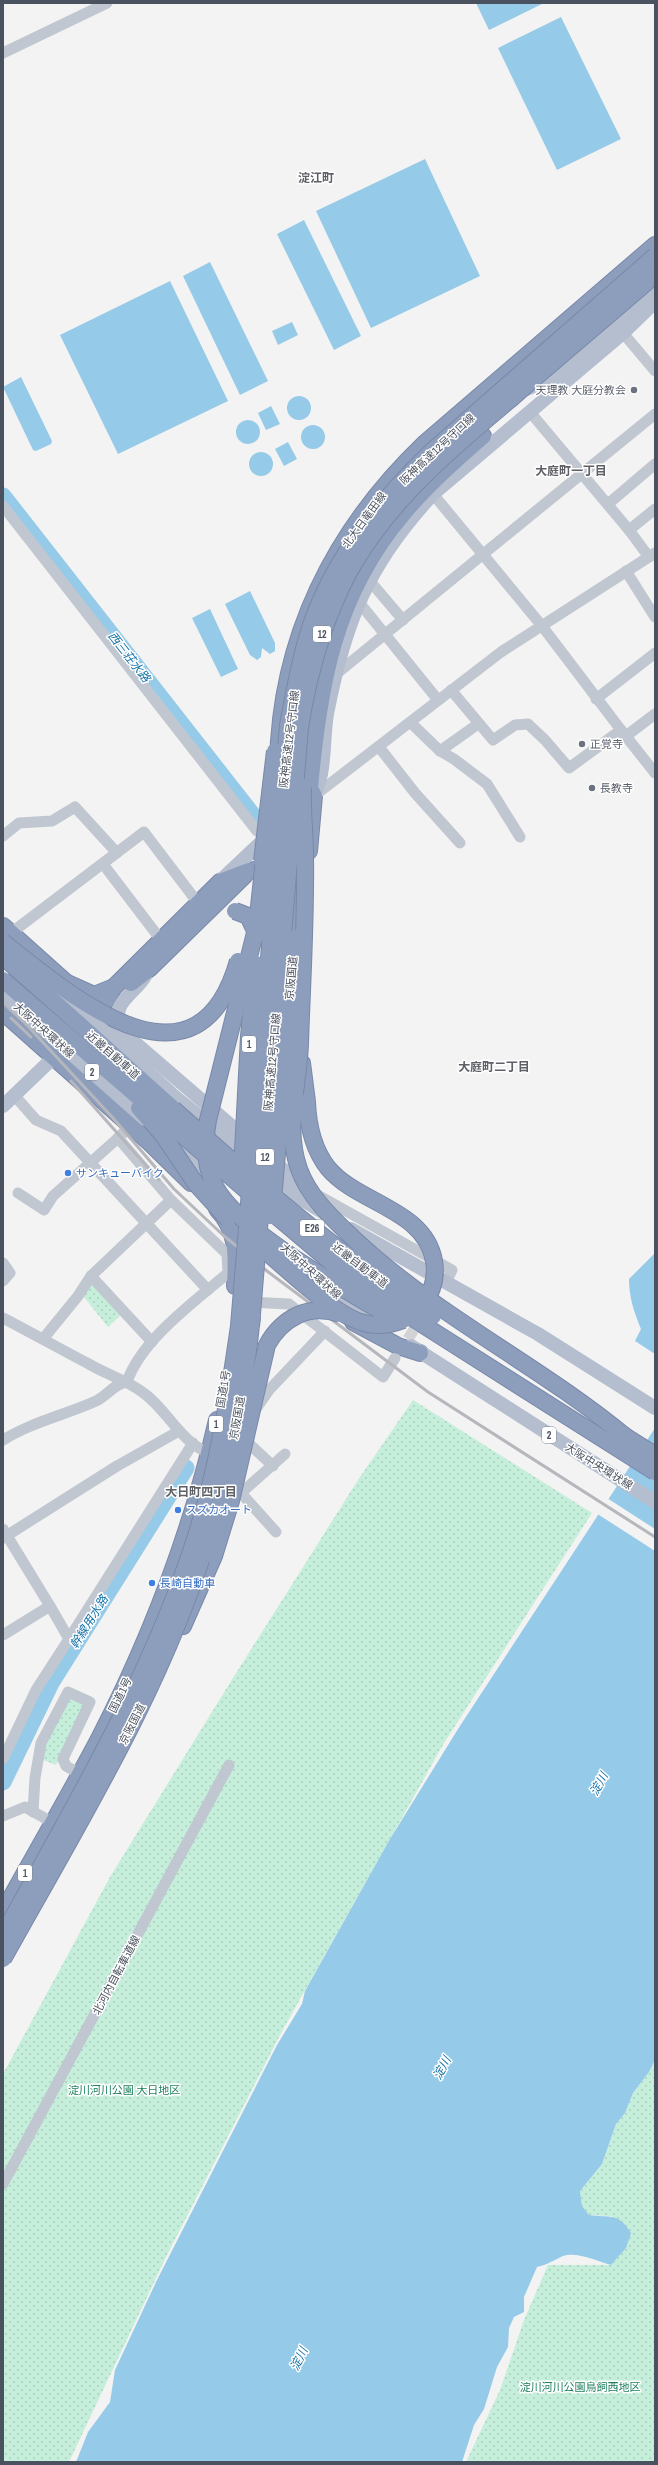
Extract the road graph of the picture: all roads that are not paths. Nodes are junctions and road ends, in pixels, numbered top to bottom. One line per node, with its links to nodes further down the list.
1 (107, 3): 2 (street)
2 (3, 53)
3 (655, 245): 44 (highway)
4 (655, 256): 25 (highway, 阪神高速12号守口線, bridge)
5 (655, 275): 8 (highway, 阪神高速12号守口線 / 12, bridge)
6 (655, 292): 44 (main road, 北大日竜田線)
7 (655, 302): 9 (main road)
8 (597, 325): 31 (highway, 阪神高速12号守口線 / 12, bridge); 43 (highway, bridge)
9 (623, 333): 10 (street); 11 (main road)
10 (655, 371)
11 (530, 412): 14 (street); 15 (main road)
12 (655, 414): 14 (street)
13 (655, 464): 16 (street)
14 (582, 474): 16 (street); 20 (street)
15 (433, 494): 20 (street); 23 (main road)
16 (608, 504): 19 (street)
17 (3, 506): 45 (street)
18 (655, 509): 19 (street)
19 (629, 530): 21 (street)
20 (485, 554): 27 (street); 28 (street)
21 (652, 555): 22 (street)
22 (626, 571): 26 (street); 28 (street)
23 (369, 580): 24 (main road); 27 (street)
24 (358, 601): 29 (street); 32 (main road)
25 (320, 603): 50 (highway, bridge); 75 (highway, 阪神高速12号守口線, bridge)
26 (655, 617)
27 (403, 620): 29 (street)
28 (542, 626): 33 (street); 34 (street)
29 (386, 635): 32 (street); 35 (street)
30 (655, 653): 34 (street)
31 (311, 670): 69 (highway, bridge); 75 (highway, 阪神高速12号守口線 / 12, bridge)
32 (335, 675): 43 (main road)
33 (451, 690): 35 (street); 38 (street)
34 (596, 699): 39 (street)
35 (438, 700): 37 (street)
36 (655, 714): 39 (street)
37 (410, 722): 40 (street); 41 (street)
38 (478, 724): 39 (street); 41 (street)
39 (623, 733): 42 (street)
40 (379, 747): 43 (street); 49 (street)
41 (440, 751): 48 (street)
42 (655, 774)
43 (314, 796): 46 (main road); 56 (highway, 1)
44 (277, 798): 46 (main road, 北大日竜田線)
45 (257, 831)
46 (282, 832): 53 (main road); 54 (main road)
47 (3, 836): 51 (street)
48 (520, 837)
49 (460, 843)
50 (265, 851): 58 (highway, bridge); 102 (highway, bridge)
51 (117, 853): 52 (street); 55 (street)
52 (103, 864): 58 (street); 59 (street)
53 (249, 870): 54 (highway, 京阪国道 / 1); 56 (highway, 京阪国道 / 1); 57 (highway, 京阪国道 / 1)
54 (220, 882): 55 (highway, 京阪国道 / 1)
55 (198, 903): 59 (highway, 京阪国道 / 1)
56 (297, 903): 95 (highway, 京阪国道 / 1, bridge)
57 (199, 919): 61 (highway, 京阪国道 / 1); 95 (highway, 1, bridge)
58 (5, 935): 63 (highway); 85 (main road, bridge)
59 (161, 940): 64 (highway, 京阪国道 / 1)
60 (3, 957): 106 (highway, 近畿自動車道 / E26, bridge)
61 (149, 969): 67 (highway, 京阪国道 / 1); 70 (main road)
62 (3, 980): 72 (highway, 近畿自動車道 / E26, bridge)
63 (65, 982): 64 (highway); 67 (highway)
64 (114, 987): 67 (highway, 京阪国道 / 1)
65 (3, 993): 90 (main road, 大阪中央環状線 / 2, bridge)
66 (3, 1012): 71 (highway, 1)
67 (99, 1012): 68 (highway, 京阪国道 / 1); 70 (main road)
68 (78, 1034): 71 (highway, 京阪国道 / 1); 93 (main road)
69 (300, 1049): 72 (highway, bridge); 106 (highway, bridge)
70 (144, 1052): 80 (main road)
71 (53, 1058): 73 (main road); 76 (highway, 国道1号 / 1)
72 (106, 1070): 102 (highway, 近畿自動車道 / E26, bridge)
73 (14, 1095): 74 (main road); 79 (street)
74 (3, 1106)
75 (261, 1125): 81 (highway, 12, bridge)
76 (130, 1126): 77 (street); 78 (highway, 国道1号 / 1)
77 (118, 1138): 79 (street); 83 (street)
78 (149, 1142): 90 (highway); 92 (highway, 国道1号 / 1)
79 (90, 1162): 82 (street); 84 (street)
80 (301, 1186): 85 (main road); 87 (street)
81 (257, 1189): 95 (highway, 1, bridge)
82 (18, 1193)
83 (171, 1200): 84 (street); 91 (street)
84 (147, 1223): 88 (street); 91 (street)
85 (374, 1243): 103 (main road)
86 (3, 1263): 89 (street)
87 (451, 1273)
88 (90, 1276): 97 (street); 98 (street)
89 (3, 1281)
90 (331, 1289): 93 (main road, 大阪中央環状線 / 2)
91 (208, 1290): 98 (street)
92 (234, 1301): 96 (street); 109 (highway, 国道1号 / 1)
93 (345, 1310): 99 (highway, 1); 122 (highway, 1, bridge)
94 (3, 1318): 97 (street)
95 (245, 1326): 122 (highway, 京阪国道 / 1, bridge); 131 (highway, 京阪国道 / 1, bridge)
96 (325, 1331): 100 (street); 105 (street)
97 (43, 1339): 101 (street)
98 (152, 1342): 101 (street)
99 (420, 1353): 116 (main road, 大阪中央環状線 / 2)
100 (395, 1358)
101 (127, 1382): 104 (street); 107 (street)
102 (535, 1398): 114 (highway, 近畿自動車道 / E26, bridge)
103 (655, 1408)
104 (179, 1432): 108 (street); 118 (street)
105 (242, 1437): 112 (street); 113 (street)
106 (626, 1437): 111 (highway, 近畿自動車道 / E26, bridge)
107 (3, 1440)
108 (192, 1443): 109 (street); 121 (street)
109 (208, 1453): 112 (street); 125 (highway, 国道1号 / 1)
110 (285, 1454): 113 (street)
111 (655, 1455)
112 (228, 1456): 115 (street)
113 (273, 1466): 115 (street)
114 (655, 1472)
115 (241, 1493): 117 (street)
116 (655, 1502)
117 (276, 1532)
118 (4, 1534): 119 (street)
119 (50, 1606): 120 (street); 121 (street)
120 (3, 1635)
121 (70, 1639): 123 (street)
122 (156, 1674): 132 (highway, 京阪国道 / 1, bridge)
123 (3, 1759)
124 (229, 1765): 133 (street, 北河内自転車道線)
125 (80, 1774): 126 (street); 128 (highway, 国道1号 / 1)
126 (33, 1812): 127 (street); 128 (street)
127 (3, 1816)
128 (47, 1827): 129 (street); 130 (highway, 1)
129 (3, 1898)
130 (3, 1912)
131 (3, 1934)
132 (3, 1959)
133 (3, 2184)

